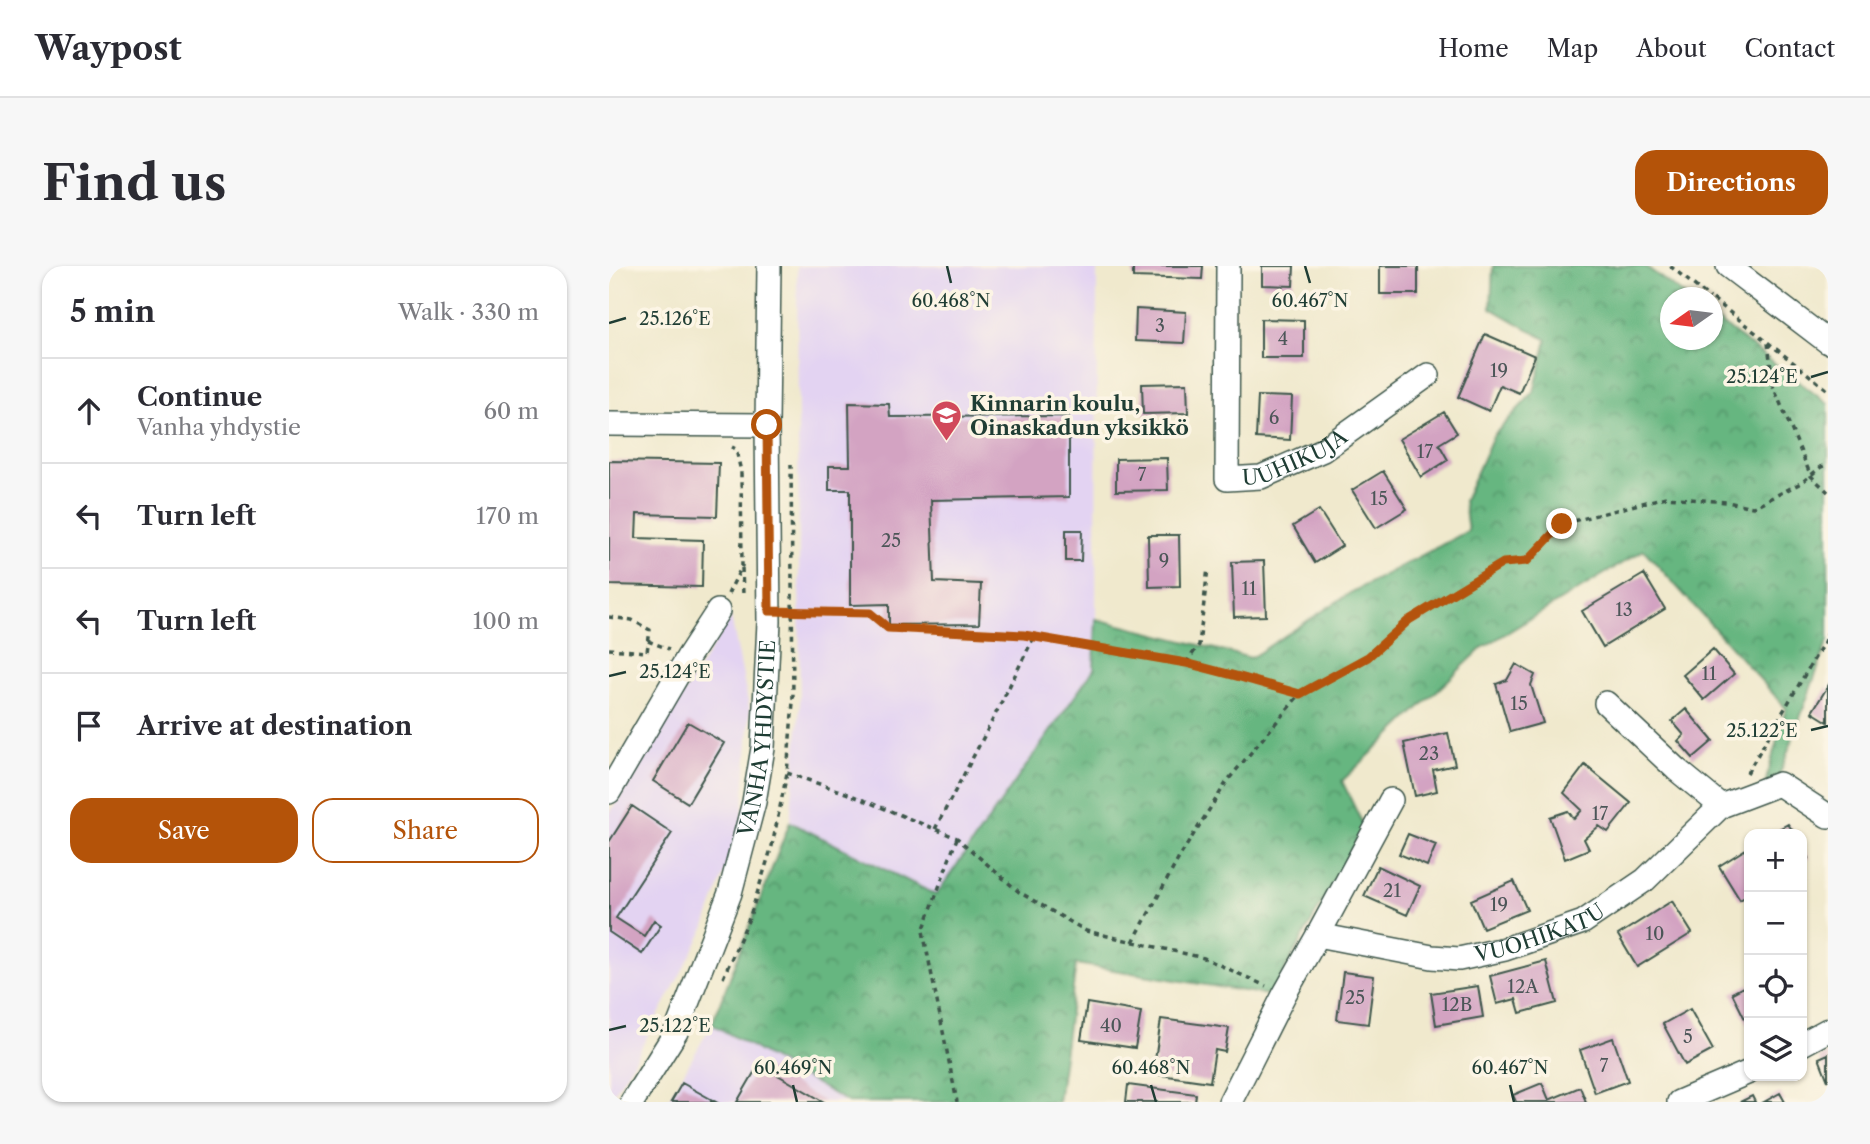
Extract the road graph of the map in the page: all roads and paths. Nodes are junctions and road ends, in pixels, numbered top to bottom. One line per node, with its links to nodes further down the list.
1 (769, 266): 12 (street, VANHA YHDYSTIE)
2 (1228, 266): 9 (street, UUHIKUJA)
3 (1670, 266): 5 (path)
4 (1728, 266): 7 (street)
5 (1697, 287)
6 (1723, 308): 8 (path)
7 (1828, 342)
8 (1767, 343): 10 (path); 15 (path)
9 (1428, 375)
10 (1828, 390)
11 (609, 424): 12 (street)
12 (767, 425): 21 (street, VANHA YHDYSTIE)
13 (1828, 465): 15 (path)
14 (741, 472): 17 (path)
15 (1811, 476): 16 (path); 27 (path)
16 (1828, 492)
17 (741, 566): 19 (path); 20 (path)
18 (1208, 568): 26 (path)
19 (743, 595)
20 (718, 611): 30 (street)
21 (769, 611): 24 (path); 42 (street, VANHA YHDYSTIE)
22 (609, 617): 25 (path)
23 (1828, 632): 32 (path)
24 (1034, 637): 26 (path); 34 (path)
25 (609, 649)
26 (1186, 663): 27 (path)
27 (1300, 694): 37 (path)
28 (1606, 703): 32 (street)
29 (787, 773): 34 (path)
30 (609, 792)
31 (1391, 800): 36 (street)
32 (1726, 804): 33 (street, VUOHIKATU); 36 (street, VUOHIKATU)
33 (1828, 816)
34 (935, 829): 35 (path)
35 (957, 838): 37 (path); 43 (path)
36 (1318, 936): 38 (street)
37 (1133, 942): 38 (path)
38 (1284, 995): 44 (street)
39 (1828, 1030): 40 (street)
40 (1807, 1041)
41 (1744, 1074): 45 (street)
42 (632, 1102)
43 (957, 1102)
44 (1230, 1102)
45 (1679, 1102)

